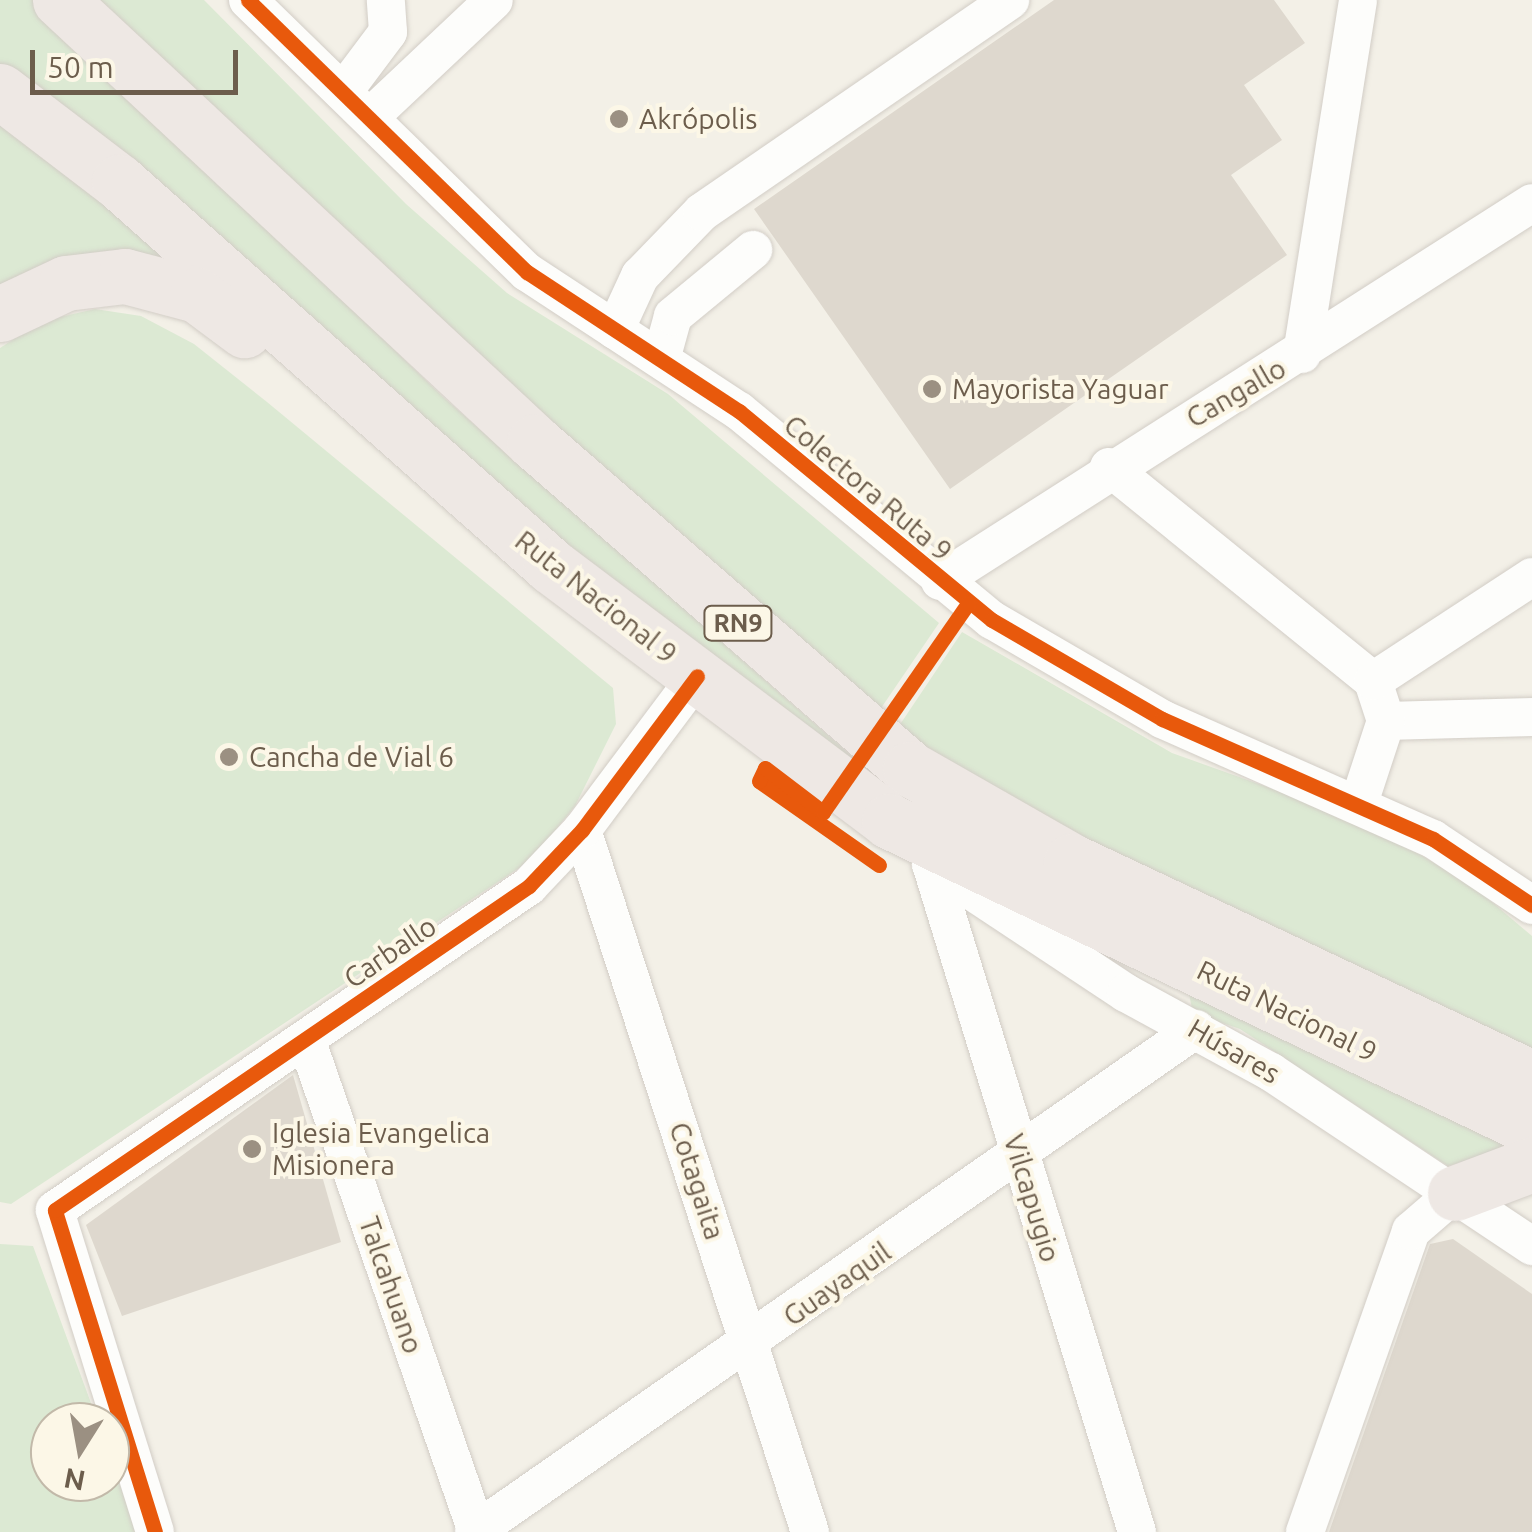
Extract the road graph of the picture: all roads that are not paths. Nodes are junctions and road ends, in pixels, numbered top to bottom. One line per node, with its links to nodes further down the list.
1 (60, 0): 30 (highway, Ruta Nacional 9 / RN9)
2 (248, 0): 8 (street, Colectora Ruta 9)
3 (386, 0): 8 (street)
4 (494, 0): 8 (street)
5 (1010, 0): 12 (street)
6 (1358, 0): 13 (street)
7 (0, 91): 16 (highway, Ruta Nacional 9 / RN9)
8 (356, 104): 12 (street, Colectora Ruta 9)
9 (1532, 203): 13 (street, Cangallo)
10 (754, 250): 14 (street)
11 (0, 314): 16 (highway)
12 (615, 330): 14 (street, Colectora Ruta 9)
13 (1302, 354): 15 (street, Cangallo)
14 (662, 356): 18 (street, Colectora Ruta 9)
15 (1109, 467): 18 (street, Cangallo); 20 (street)
16 (551, 566): 19 (highway, Ruta Nacional 9 / RN9)
17 (1532, 577): 20 (street)
18 (940, 581): 23 (street, Colectora Ruta 9)
19 (697, 676): 24 (highway, Ruta Nacional 9 / RN9); 25 (street, Carballo)
20 (1373, 680): 22 (street)
21 (1532, 717): 22 (street)
22 (1386, 721): 23 (street)
23 (1359, 804): 27 (street, Colectora Ruta 9)
24 (889, 821): 26 (street, Húsares); 31 (highway, Ruta Nacional 9 / RN9)
25 (582, 830): 29 (street, Carballo); 36 (street, Cotagaita)
26 (931, 864): 28 (street, Húsares); 32 (street, Vilcapugio)
27 (1532, 904)
28 (1196, 1029): 32 (street, Guayaquil); 34 (street, Húsares)
29 (306, 1038): 37 (street, Carballo); 38 (street, Talcahuano)
30 (1532, 1078)
31 (1532, 1128)
32 (1019, 1155): 36 (street, Guayaquil); 40 (street, Vilcapugio)
33 (1532, 1164): 34 (highway)
34 (1455, 1193): 35 (street, Húsares); 41 (street)
35 (1532, 1246)
36 (751, 1344): 38 (street, Guayaquil); 39 (street, Cotagaita)
37 (155, 1532)
38 (476, 1532)
39 (810, 1532)
40 (1137, 1532)
41 (1305, 1532)

